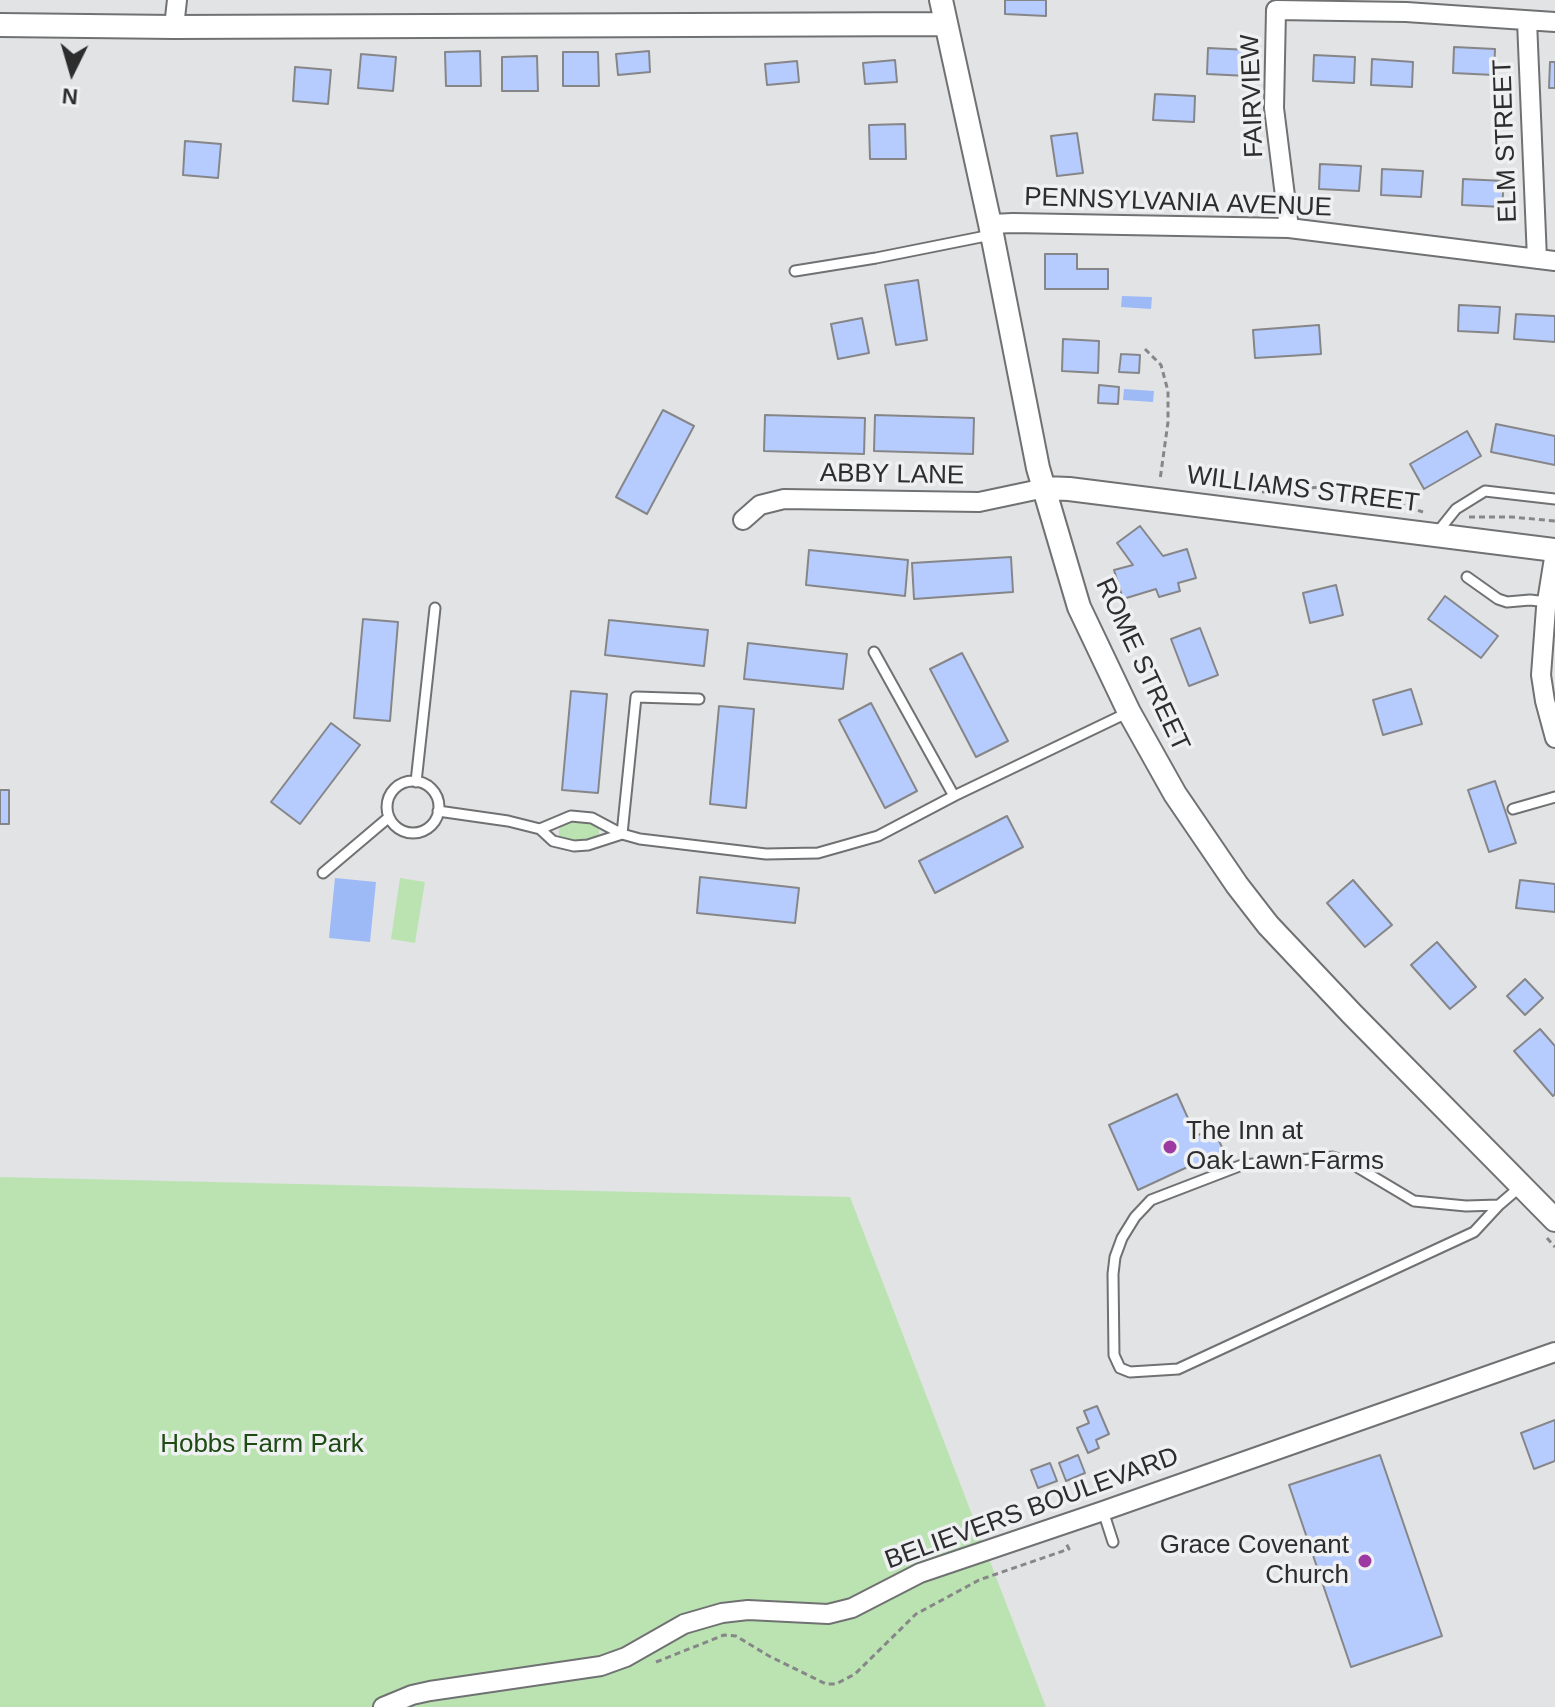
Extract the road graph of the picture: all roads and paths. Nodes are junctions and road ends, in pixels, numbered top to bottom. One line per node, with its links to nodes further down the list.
1 (177, 0): 7 (street)
2 (941, 0): 5 (street, ROME STREET)
3 (1527, 21): 4 (street); 8 (street, FAIRVIEW); 10 (street, ELM STREET)
4 (1555, 22)
5 (945, 24): 7 (street); 9 (street, ROME STREET)
6 (0, 25): 7 (street)
7 (174, 27)
8 (1289, 228): 9 (street, PENNSYLVANIA AVENUE); 10 (street, PENNSYLVANIA AVENUE)
9 (991, 230): 11 (lane); 14 (street, ROME STREET)
10 (1546, 260)
11 (795, 271)
12 (1145, 349): 13 (path)
13 (1161, 472)
14 (1045, 488): 18 (street, ABBY LANE); 20 (street, WILLIAMS STREET); 27 (street, ROME STREET)
15 (1257, 492): 20 (path)
16 (1555, 499): 20 (lane)
17 (1461, 517): 19 (path)
18 (743, 520)
19 (1555, 521)
20 (1435, 525): 21 (street, WILLIAMS STREET)
21 (1555, 551): 23 (street)
22 (1467, 577): 23 (lane)
23 (1551, 602): 28 (street)
24 (435, 608): 29 (lane)
25 (874, 652): 30 (lane)
26 (699, 699): 36 (lane)
27 (1129, 712): 30 (lane); 38 (street, ROME STREET)
28 (1555, 738)
29 (416, 782): 33 (lane); 34 (lane)
30 (954, 796): 36 (lane)
31 (1555, 797): 32 (lane)
32 (1513, 809)
33 (438, 811): 34 (lane); 35 (lane)
34 (388, 818): 37 (lane)
35 (540, 829): 36 (lane); 36 (lane)
36 (622, 834)
37 (323, 873)
38 (1523, 1185): 39 (lane); 40 (street, ROME STREET)
39 (1499, 1205): 39 (lane)
40 (1555, 1220)
41 (1555, 1352): 42 (street, BELIEVERS BOULEVARD)
42 (1103, 1511): 44 (lane); 46 (street, BELIEVERS BOULEVARD)
43 (1063, 1535): 45 (path)
44 (1113, 1542)
45 (657, 1662)
46 (383, 1707)

